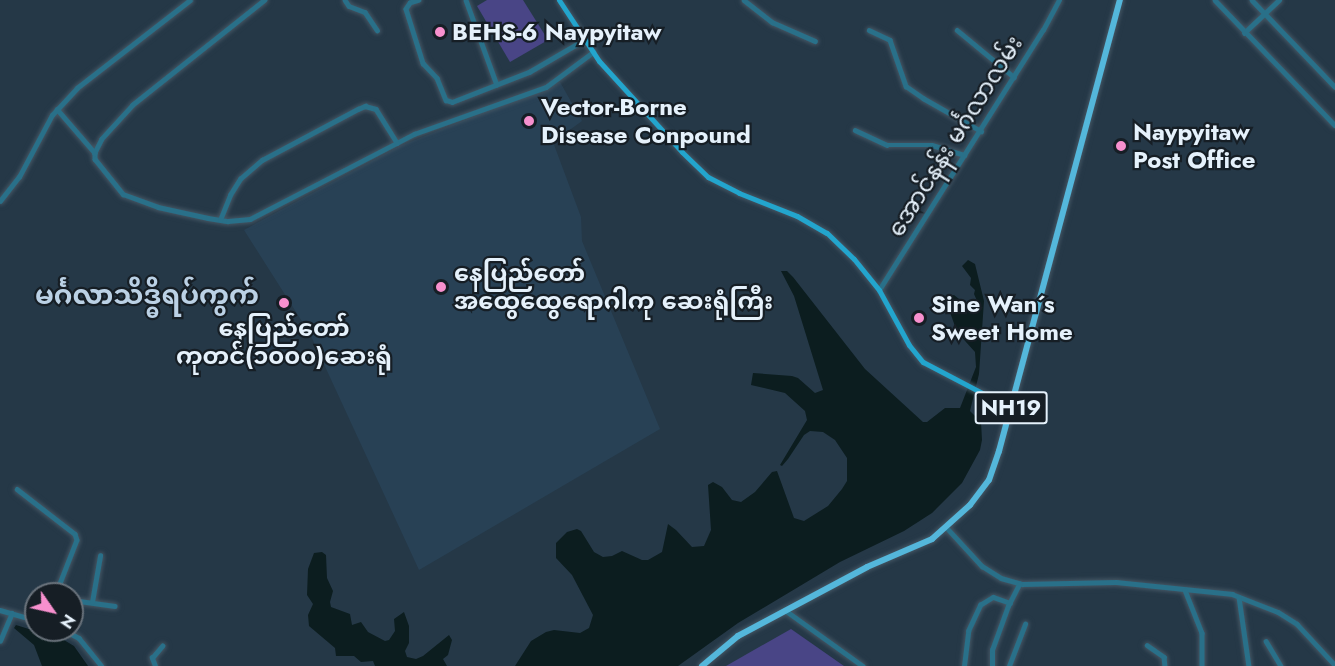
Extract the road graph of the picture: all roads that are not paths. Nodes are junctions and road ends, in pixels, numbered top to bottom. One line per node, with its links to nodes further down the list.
1 (190, 0): 24 (street)
2 (265, 0): 29 (street)
3 (345, 0): 14 (street)
4 (419, 0): 22 (street)
5 (466, 0): 22 (street)
6 (559, 0): 18 (main road)
7 (744, 0): 19 (street)
8 (1059, 0): 21 (street, အောင်နန်း မင်္ဂလာလမ်း)
9 (1120, 0): 34 (highway, NH19)
10 (1215, 0): 17 (street)
11 (1252, 0): 13 (street)
12 (1279, 0): 13 (street)
13 (1264, 14): 17 (street); 23 (street)
14 (377, 30)
15 (869, 30): 27 (street)
16 (957, 30): 21 (street)
17 (1244, 33): 25 (street)
18 (584, 40): 20 (main road); 22 (street)
19 (815, 41)
20 (593, 52): 28 (street); 33 (main road)
21 (1014, 76): 27 (street, အောင်နန်း မင်္ဂလာလမ်း)
22 (496, 85)
23 (1335, 87)
24 (57, 109): 29 (street); 31 (street)
25 (1335, 125)
26 (855, 130): 30 (street)
27 (981, 130): 30 (street, အောင်နန်း မင်္ဂလာလမ်း)
28 (397, 143): 32 (street); 32 (street)
29 (95, 153): 32 (street)
30 (965, 155): 33 (street, အောင်နန်း မင်္ဂလာလမ်း)
31 (0, 201)
32 (220, 220)
33 (879, 290): 34 (main road)
34 (1011, 408): 36 (highway, NH19)
35 (17, 489): 38 (street)
36 (947, 528): 39 (street); 47 (highway, NH19)
37 (100, 556): 43 (street)
38 (61, 582)
39 (1019, 584): 40 (street); 44 (street)
40 (1185, 590): 41 (street); 65 (street)
41 (1239, 597): 56 (street); 66 (street)
42 (84, 601): 43 (street)
43 (92, 602): 45 (street)
44 (1010, 603): 61 (street); 62 (street)
45 (115, 606)
46 (0, 610): 48 (street)
47 (785, 610): 59 (highway, NH19); 60 (street)
48 (12, 613): 49 (street); 52 (street)
49 (24, 616)
50 (1025, 624): 63 (street)
51 (1266, 640): 67 (street)
52 (0, 641)
53 (82, 642): 57 (street)
54 (1147, 645): 64 (street)
55 (162, 646): 58 (street)
56 (1335, 665)
57 (102, 666)
58 (155, 666)
59 (702, 666)
60 (863, 666)
61 (964, 666)
62 (992, 666)
63 (1010, 666)
64 (1165, 666)
65 (1202, 666)
66 (1248, 666)
67 (1281, 666)

